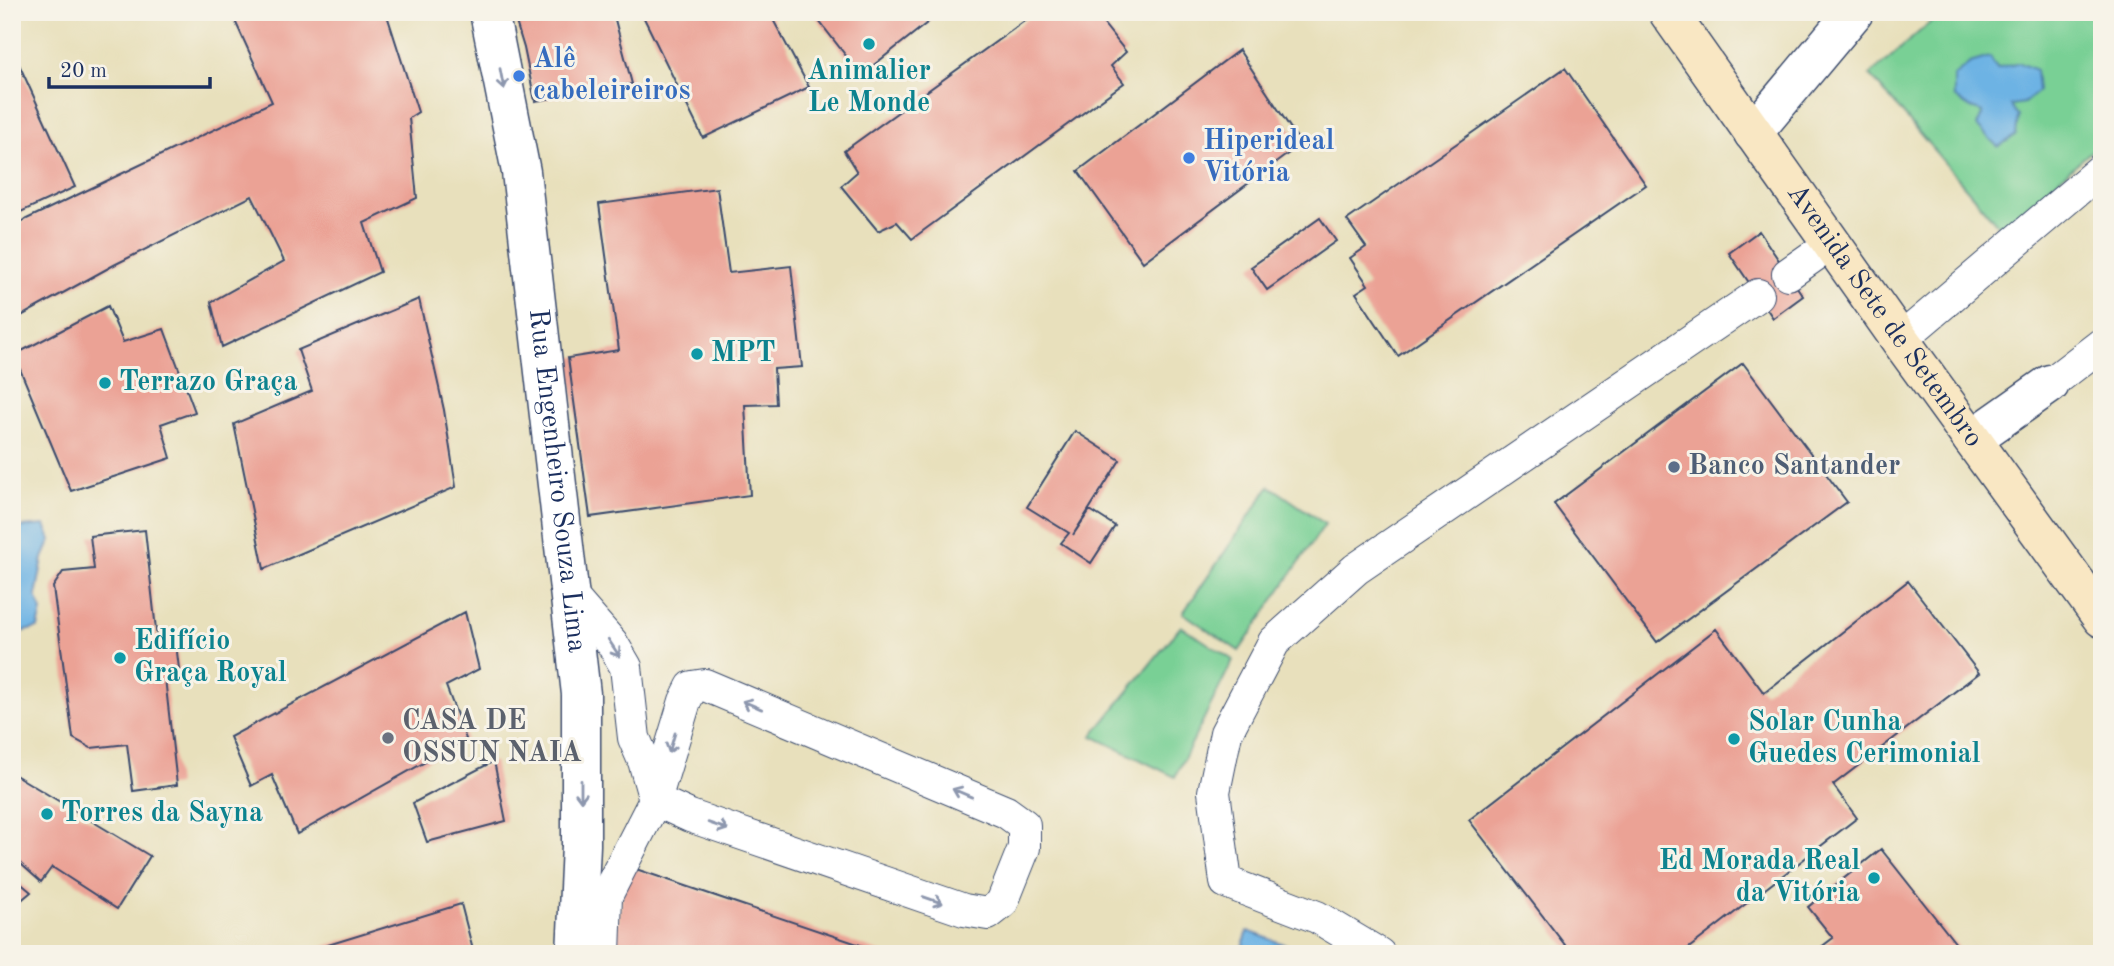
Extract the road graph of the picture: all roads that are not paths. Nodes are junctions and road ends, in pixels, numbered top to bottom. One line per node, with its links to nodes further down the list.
1 (489, 12): 13 (street, Rua Engenheiro Souza Lima, one-way to 13)
2 (1668, 12): 4 (main road, Avenida Sete de Setembro)
3 (1854, 12): 4 (street)
4 (1753, 133): 6 (main road, Avenida Sete de Setembro)
5 (2102, 169): 9 (lane)
6 (1827, 236): 7 (lane); 9 (main road, Avenida Sete de Setembro)
7 (1783, 267)
8 (1753, 288): 18 (lane)
9 (1900, 340): 12 (main road, Avenida Sete de Setembro)
10 (2102, 344): 11 (lane)
11 (2050, 384): 12 (street)
12 (1972, 439): 14 (main road, Avenida Sete de Setembro)
13 (571, 596): 15 (lane, one-way to 15); 16 (street, Rua Engenheiro Souza Lima, one-way to 16)
14 (2102, 618)
15 (655, 800): 15 (lane, one-way to 15); 17 (lane)
16 (576, 954)
17 (604, 954)
18 (1379, 954)

